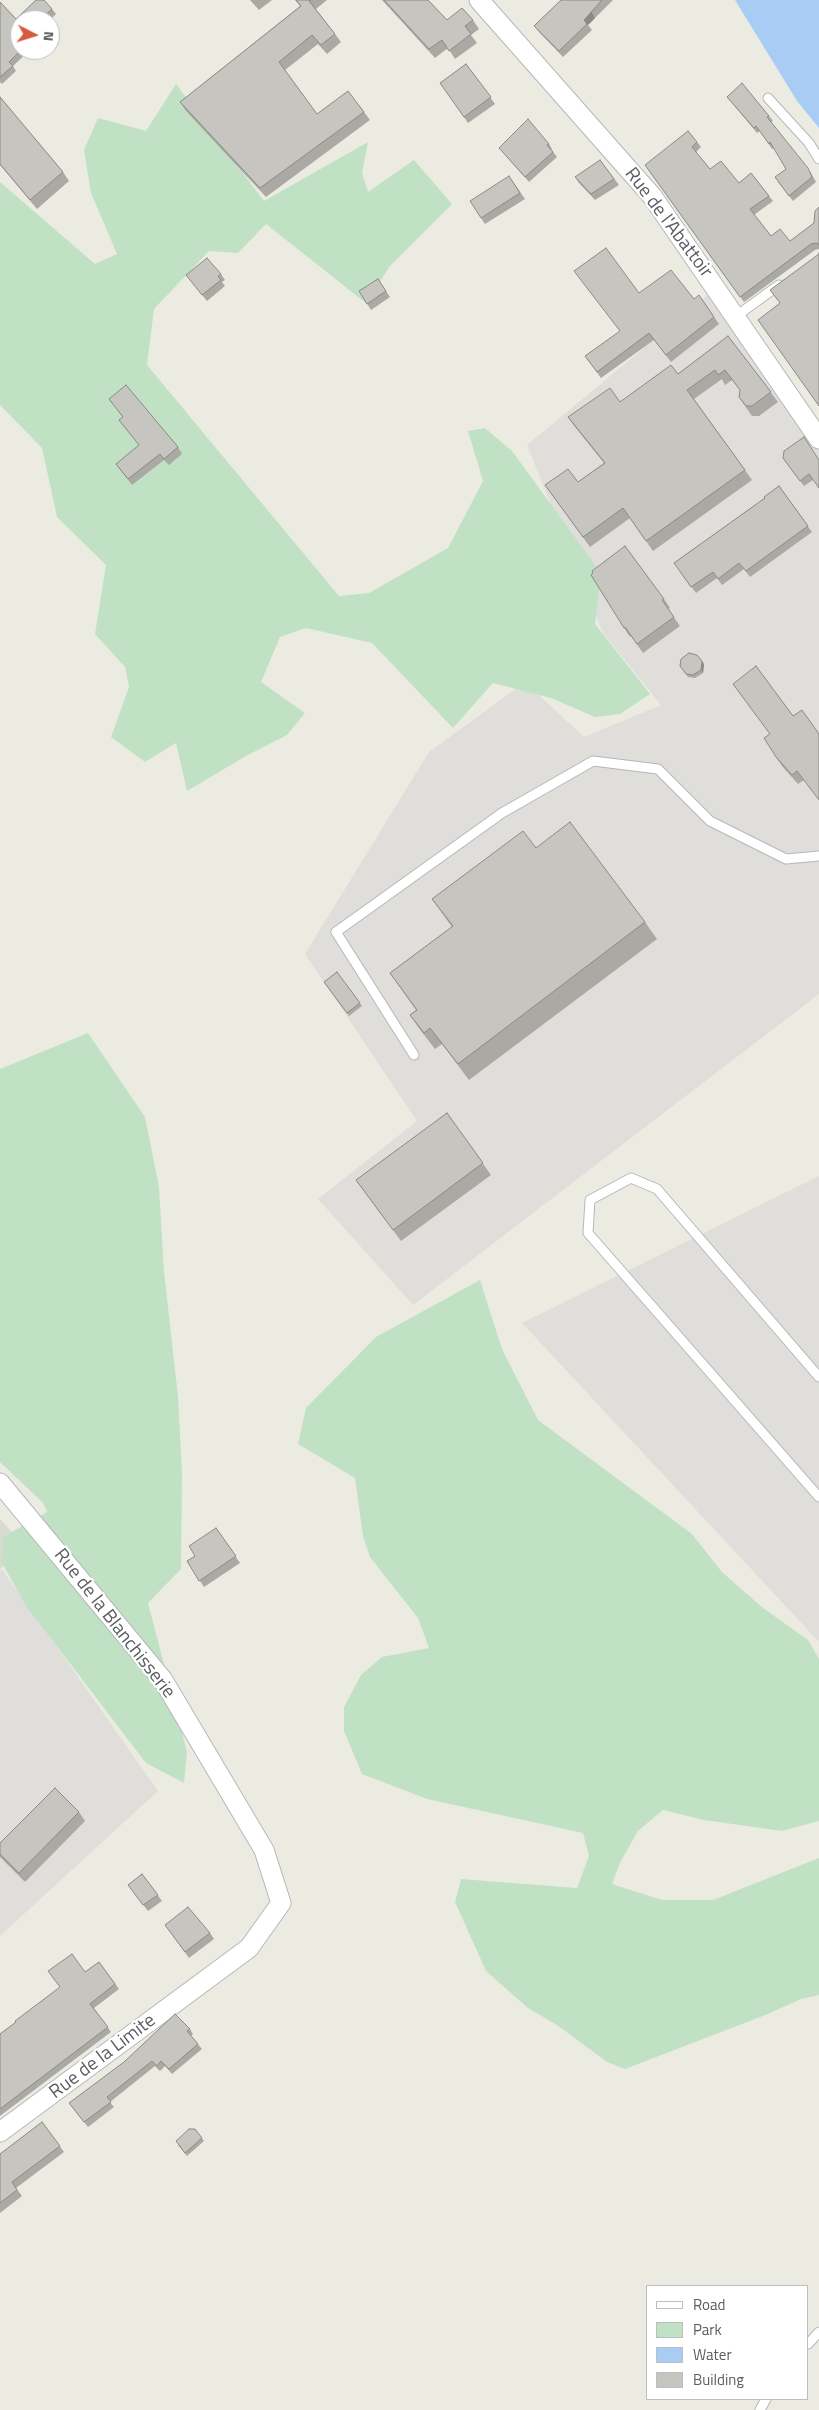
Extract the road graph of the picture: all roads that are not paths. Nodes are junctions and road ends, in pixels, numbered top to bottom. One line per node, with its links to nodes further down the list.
1 (478, 0): 5 (street, Rue de l'Abattoir)
2 (768, 98): 3 (lane)
3 (819, 159)
4 (789, 278): 5 (lane)
5 (735, 317): 6 (street, Rue de l'Abattoir)
6 (819, 439)
7 (819, 856): 8 (lane)
8 (414, 1055)
9 (819, 1376): 11 (lane)
10 (0, 1483): 12 (street, Rue de la Blanchisserie)
11 (819, 1497)
12 (205, 1980): 13 (street, Rue de la Limite)
13 (0, 2132)
14 (819, 2332): 15 (lane)
15 (809, 2343)

